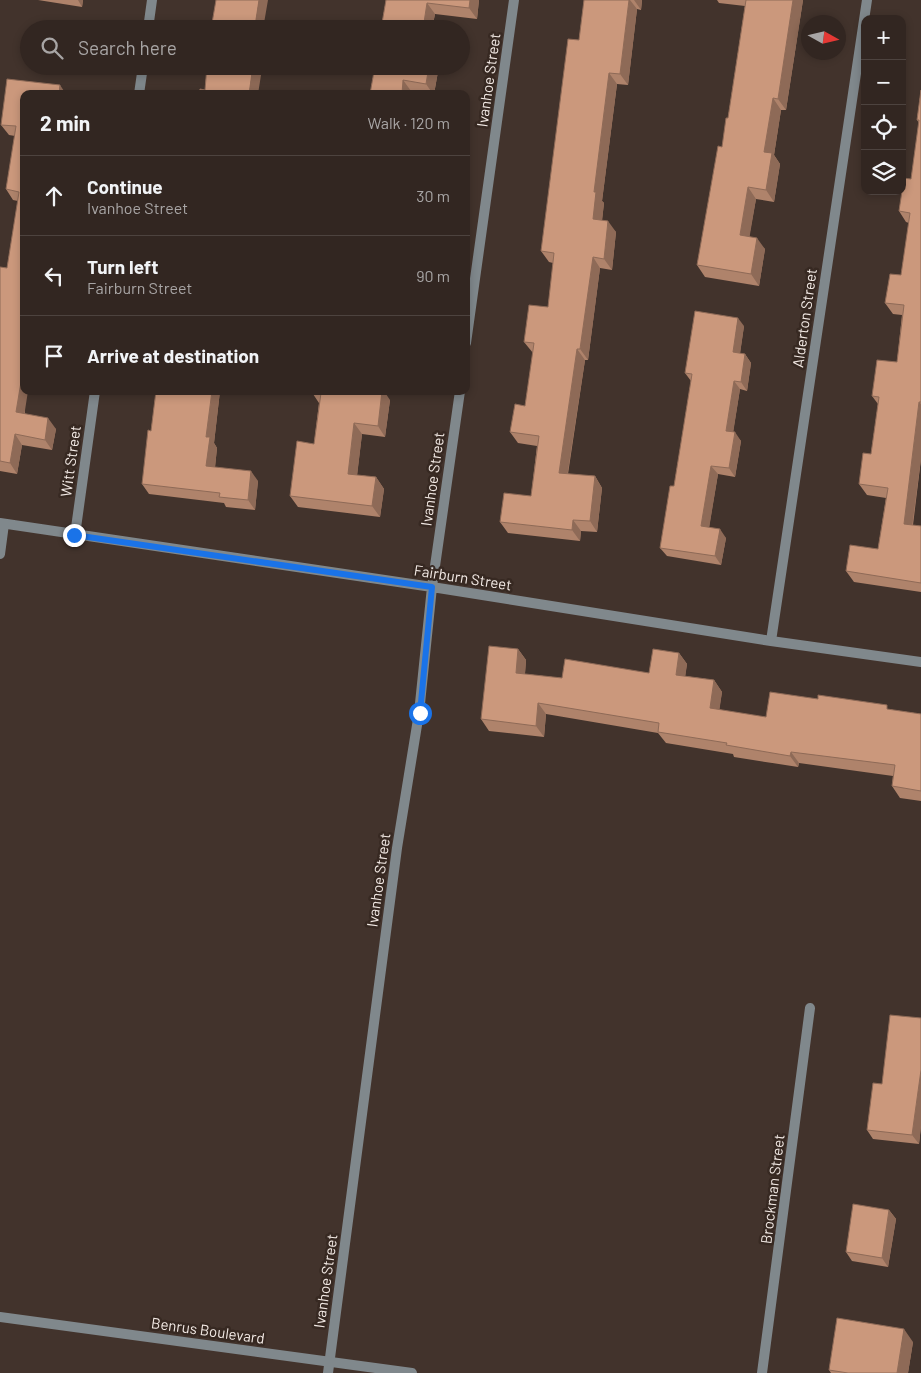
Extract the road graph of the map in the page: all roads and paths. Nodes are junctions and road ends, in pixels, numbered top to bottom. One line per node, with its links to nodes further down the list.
1 (152, 0): 4 (street)
2 (514, 0): 7 (street, Ivanhoe Street)
3 (866, 0): 14 (street, Alderton Street)
4 (149, 20)
5 (142, 75): 6 (street)
6 (140, 90)
7 (470, 314)
8 (94, 395): 11 (street, Witt Street)
9 (459, 395): 13 (street, Ivanhoe Street)
10 (2, 524): 11 (street, Fairburn Street); 12 (street)
11 (74, 535): 13 (street, Fairburn Street)
12 (0, 554)
13 (432, 587): 14 (street, Fairburn Street); 18 (street, Ivanhoe Street)
14 (771, 640): 15 (street, Fairburn Street)
15 (921, 662)
16 (810, 1008): 21 (street, Brockman Street)
17 (0, 1317): 18 (street, Benrus Boulevard)
18 (329, 1362): 19 (street, Ivanhoe Street); 20 (street, Benrus Boulevard)
19 (328, 1373)
20 (412, 1373)
21 (762, 1373)

